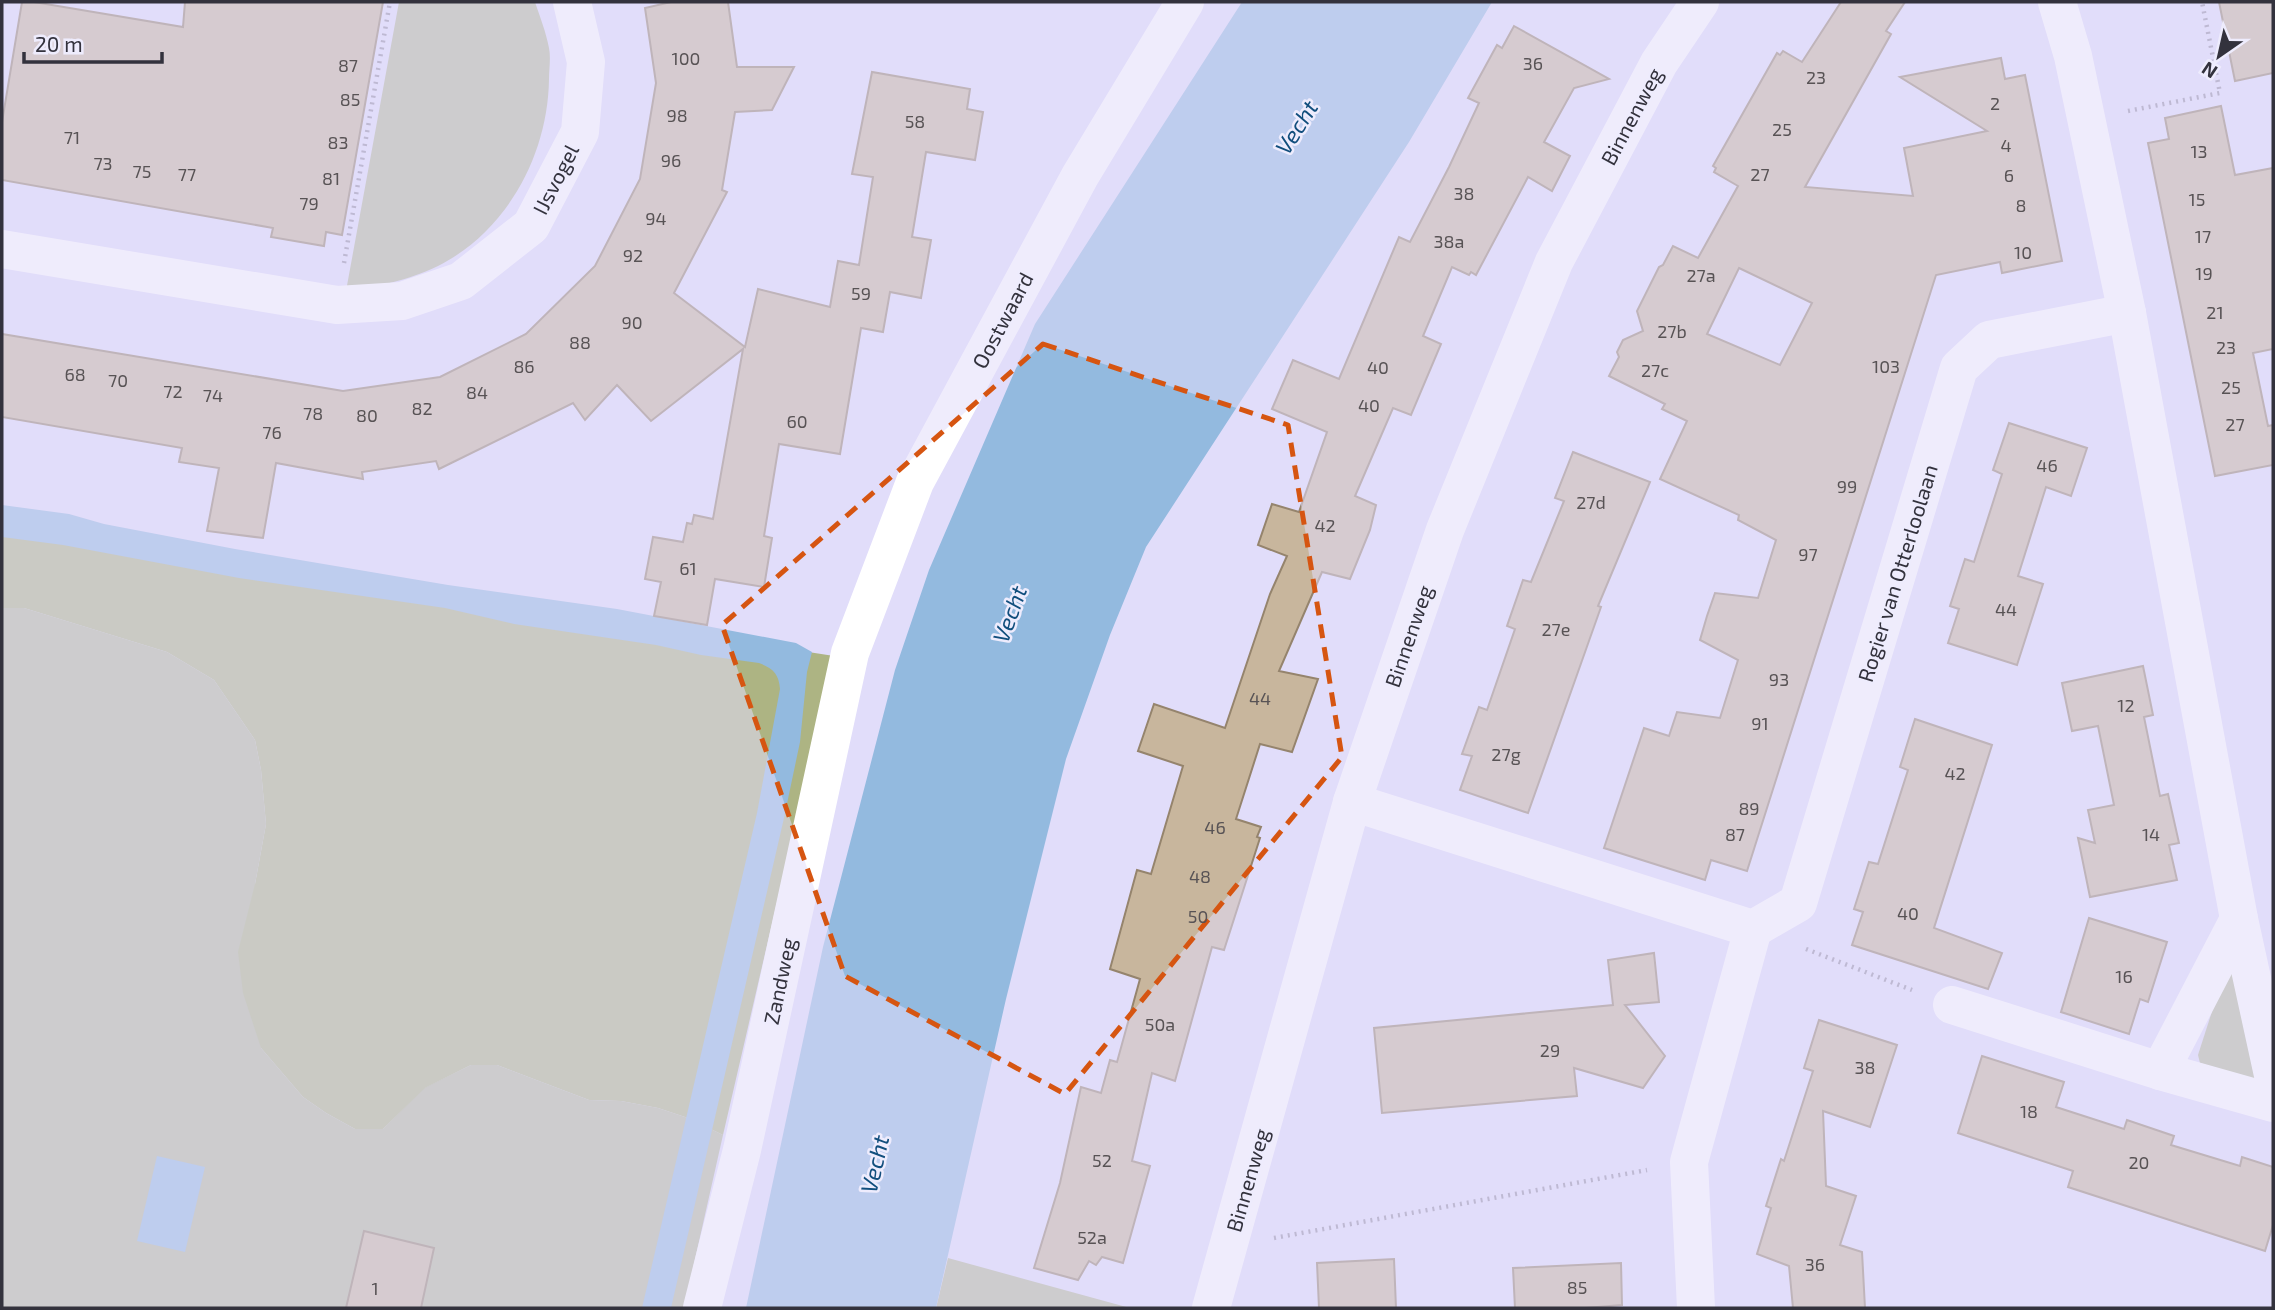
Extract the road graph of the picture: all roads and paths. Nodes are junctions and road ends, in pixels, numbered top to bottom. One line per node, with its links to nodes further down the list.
1 (390, 2): 9 (path)
2 (572, 2): 9 (street, IJsvogel)
3 (1185, 2): 11 (street, Oostwaard)
4 (1700, 2): 12 (street, Binnenweg)
5 (2057, 2): 7 (street)
6 (2202, 2): 7 (path)
7 (2086, 119): 10 (street)
8 (2, 248): 9 (street, IJsvogel)
9 (337, 305)
10 (2127, 313): 13 (street); 14 (street, Rogier van Otterloolaan)
11 (850, 653): 21 (street, Zandweg)
12 (1352, 802): 14 (street); 20 (street, Binnenweg)
13 (2239, 919): 16 (street); 17 (street)
14 (1753, 929): 15 (path); 19 (street)
15 (1952, 1005): 16 (street)
16 (2160, 1071): 18 (street)
17 (2273, 1075)
18 (2273, 1103)
19 (1689, 1162): 20 (path); 23 (street)
20 (1228, 1246): 22 (street, Binnenweg)
21 (702, 1308)
22 (1211, 1308)
23 (1696, 1308)

